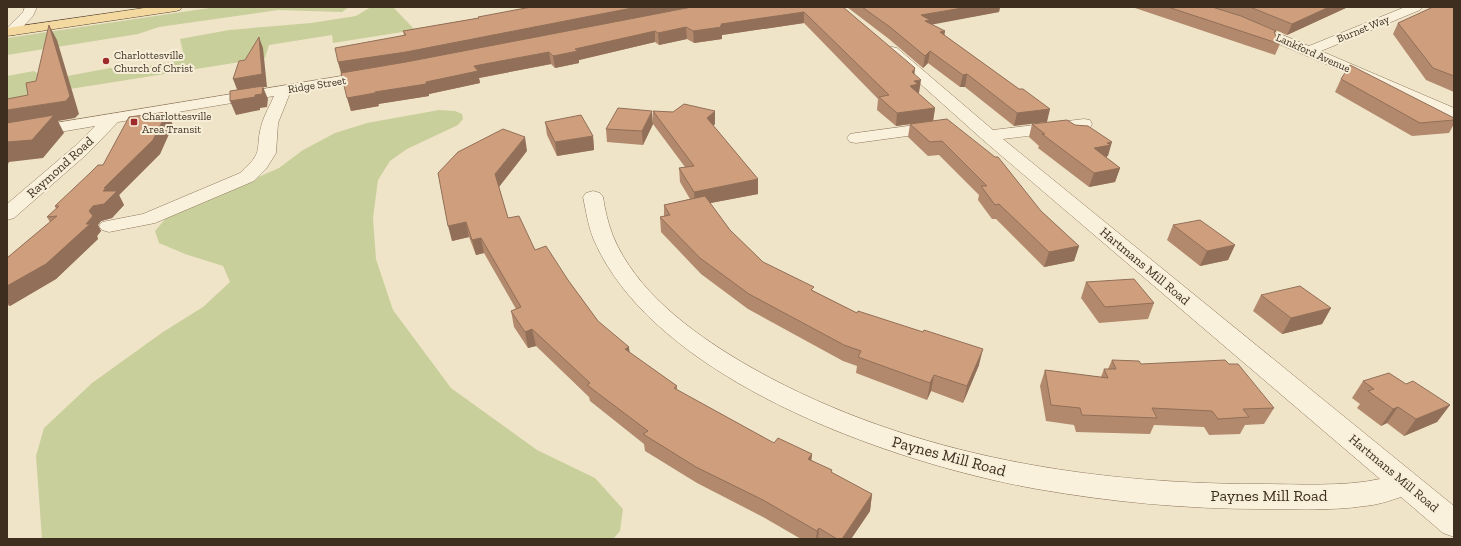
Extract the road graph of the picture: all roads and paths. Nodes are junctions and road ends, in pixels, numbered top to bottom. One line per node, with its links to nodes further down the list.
1 (31, 7): 6 (street)
2 (126, 7): 6 (main road)
3 (176, 7): 6 (main road)
4 (1192, 7): 8 (street, Lankford Avenue)
5 (1411, 8): 8 (street, Burnet Way)
6 (11, 27)
7 (877, 38): 13 (street, Hartmans Mill Road)
8 (1310, 51): 11 (street, Lankford Avenue)
9 (386, 73): 10 (street, Ridge Street)
10 (284, 90): 12 (street, Ridge Street); 20 (street)
11 (1454, 114)
12 (112, 119): 15 (street, Ridge Street); 19 (street, Raymond Road)
13 (973, 122): 16 (street, Hartmans Mill Road); 17 (street)
14 (1084, 124): 16 (street)
15 (7, 136)
16 (989, 136): 21 (street, Hartmans Mill Road)
17 (856, 138)
18 (593, 197): 21 (street, Paynes Mill Road)
19 (7, 214)
20 (109, 226)
21 (1407, 484): 22 (street, Hartmans Mill Road)
22 (1454, 524)

